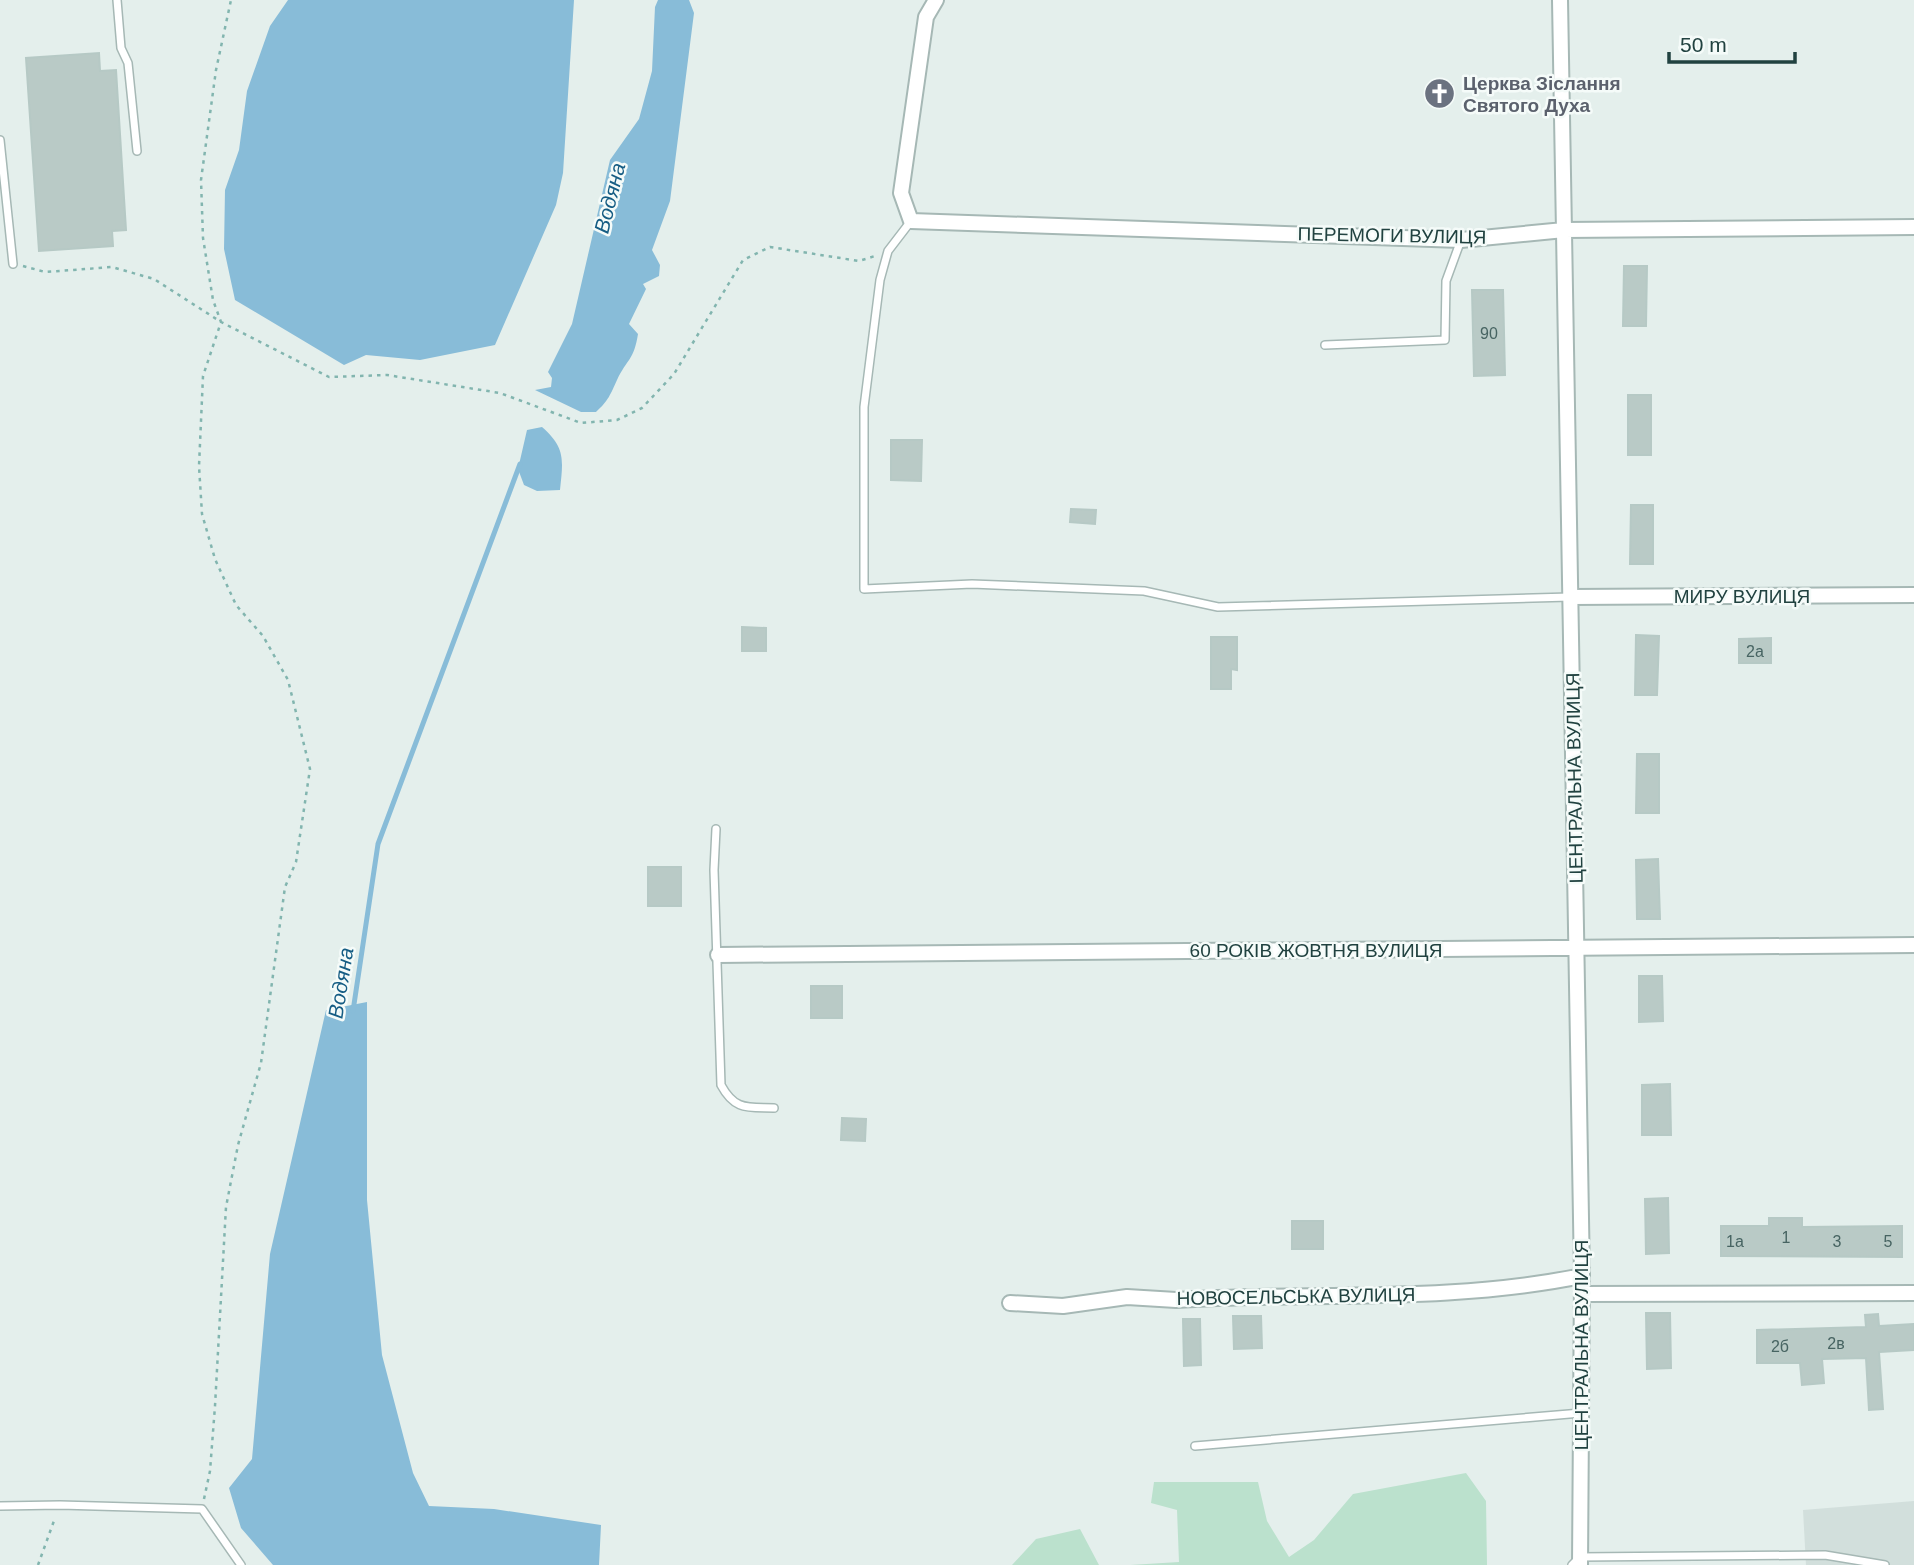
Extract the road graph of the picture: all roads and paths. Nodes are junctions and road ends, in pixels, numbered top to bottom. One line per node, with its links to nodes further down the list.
1 (117, 0): 6 (lane)
2 (231, 0): 13 (path)
3 (936, 0): 7 (street)
4 (1560, 0): 9 (street, ЦЕНТРАЛЬНА ВУЛИЦЯ)
5 (0, 140): 12 (lane)
6 (137, 151)
7 (911, 221): 10 (street, ПЕРЕМОГИ ВУЛИЦЯ); 11 (lane)
8 (1914, 227): 9 (street, ПЕРЕМОГИ ВУЛИЦЯ)
9 (1564, 230): 10 (street, ПЕРЕМОГИ ВУЛИЦЯ); 16 (street, ЦЕНТРАЛЬНА ВУЛИЦЯ)
10 (1461, 240): 14 (lane)
11 (888, 251): 13 (path); 16 (lane)
12 (13, 264): 13 (path)
13 (221, 322): 30 (path)
14 (1325, 345)
15 (1914, 595): 16 (street, МИРУ ВУЛИЦЯ)
16 (1571, 597): 19 (street, ЦЕНТРАЛЬНА ВУЛИЦЯ)
17 (716, 829): 20 (lane)
18 (1914, 945): 19 (street, 60 РОКІВ ЖОВТНЯ ВУЛИЦЯ)
19 (1577, 948): 20 (street, 60 РОКІВ ЖОВТНЯ ВУЛИЦЯ); 22 (street, ЦЕНТРАЛЬНА ВУЛИЦЯ)
20 (718, 955): 21 (lane)
21 (774, 1108)
22 (1582, 1276): 24 (street, ЦЕНТРАЛЬНА ВУЛИЦЯ); 25 (street, НОВОСЕЛЬСЬКА ВУЛИЦЯ)
23 (1914, 1293): 24 (street)
24 (1582, 1294): 26 (street, ЦЕНТРАЛЬНА ВУЛИЦЯ)
25 (1010, 1303)
26 (1581, 1413): 27 (lane); 31 (street, ЦЕНТРАЛЬНА ВУЛИЦЯ)
27 (1195, 1446)
28 (60, 1505): 29 (lane); 30 (lane); 32 (path)
29 (0, 1506)
30 (202, 1509): 33 (lane)
31 (1578, 1562): 34 (lane)
32 (38, 1565)
33 (241, 1565)
34 (1885, 1565)

